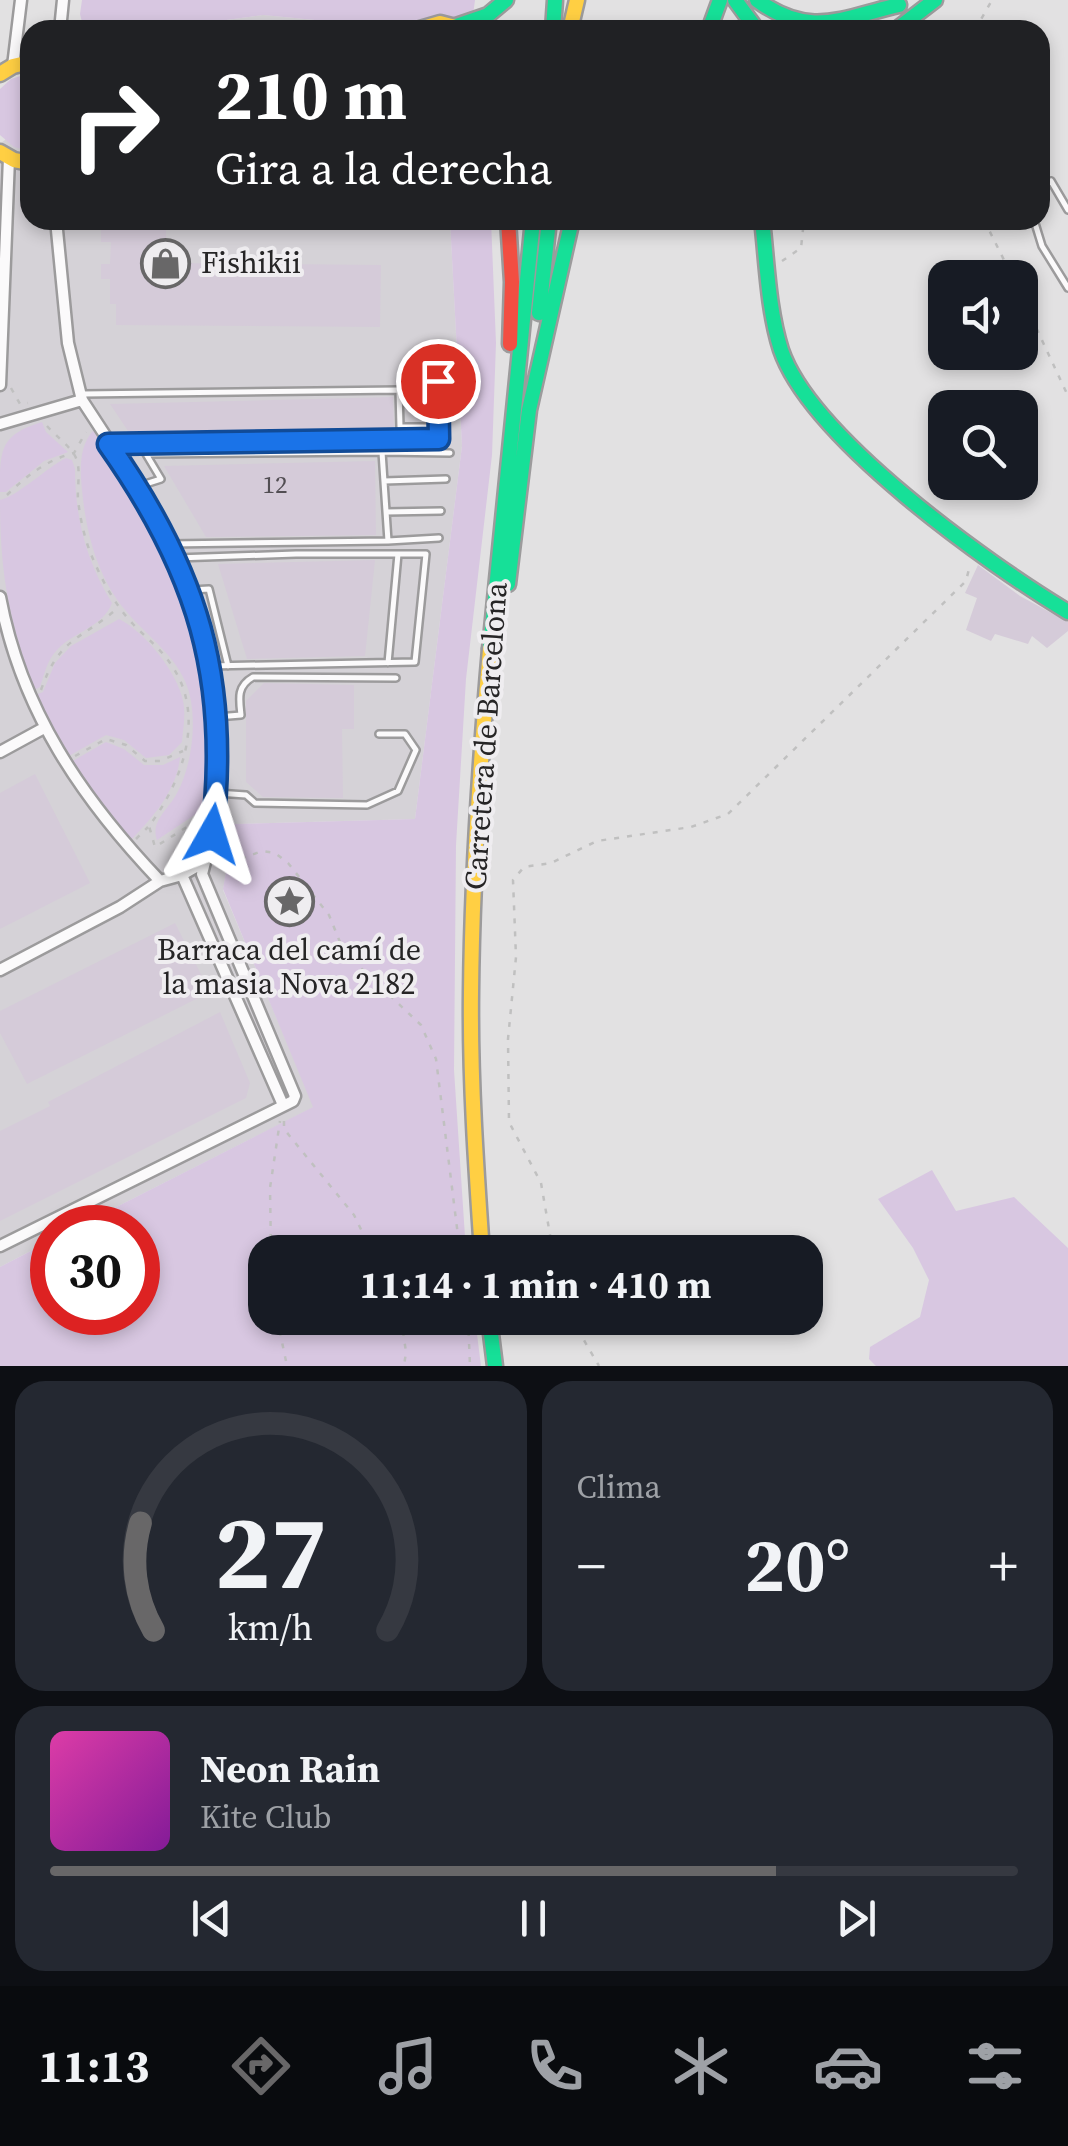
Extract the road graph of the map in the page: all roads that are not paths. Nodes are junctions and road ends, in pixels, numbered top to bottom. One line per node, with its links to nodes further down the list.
1 (21, 0): 11 (street)
2 (506, 0): 6 (main road)
3 (758, 0): 7 (main road)
4 (935, 0): 10 (main road)
5 (901, 2): 8 (main road); 9 (main road)
6 (477, 20)
7 (787, 20)
8 (843, 20)
9 (871, 20)
10 (909, 20)
11 (6, 70)
12 (4, 155): 23 (street)
13 (1050, 182): 14 (lane)
14 (1068, 210)
15 (0, 227): 23 (street)
16 (57, 230): 28 (street)
17 (509, 230): 29 (main road)
18 (532, 230): 29 (main road, Carretera de Barcelona)
19 (548, 230): 27 (main road)
20 (570, 230): 27 (main road)
21 (763, 230): 47 (main road)
22 (1037, 230): 24 (lane)
23 (5, 240): 26 (street)
24 (1068, 288)
25 (438, 381): 31 (lane)
26 (0, 386)
27 (534, 388): 57 (main road)
28 (81, 397): 30 (street); 31 (lane); 32 (street)
29 (514, 412): 57 (main road, Carretera de Barcelona)
30 (0, 424)
31 (439, 426): 32 (lane)
32 (108, 444): 37 (street)
33 (382, 452): 34 (lane); 36 (lane); 37 (lane)
34 (450, 452)
35 (446, 479): 36 (lane)
36 (384, 481): 39 (lane)
37 (138, 486): 42 (street)
38 (442, 511): 39 (lane)
39 (386, 512): 41 (lane)
40 (439, 538): 41 (lane)
41 (388, 541): 42 (lane)
42 (169, 544): 44 (street)
43 (398, 554): 44 (lane); 48 (lane); 48 (lane)
44 (176, 558): 45 (street)
45 (190, 590): 49 (street); 50 (lane)
46 (0, 597): 53 (street)
47 (1068, 612)
48 (388, 663): 50 (lane)
49 (210, 666): 50 (lane); 52 (street)
50 (228, 666)
51 (396, 678): 52 (lane)
52 (216, 717): 56 (street)
53 (44, 728): 55 (street); 60 (street)
54 (379, 734): 56 (lane)
55 (0, 752)
56 (217, 793): 58 (street)
57 (476, 844): 63 (main road, Carretera de Barcelona)
58 (205, 860): 59 (street); 62 (street)
59 (182, 874): 60 (street); 62 (street)
60 (160, 881): 61 (street)
61 (0, 970)
62 (283, 1105): 64 (street)
63 (481, 1235)
64 (0, 1246)
65 (491, 1335): 66 (main road)
66 (495, 1366)

